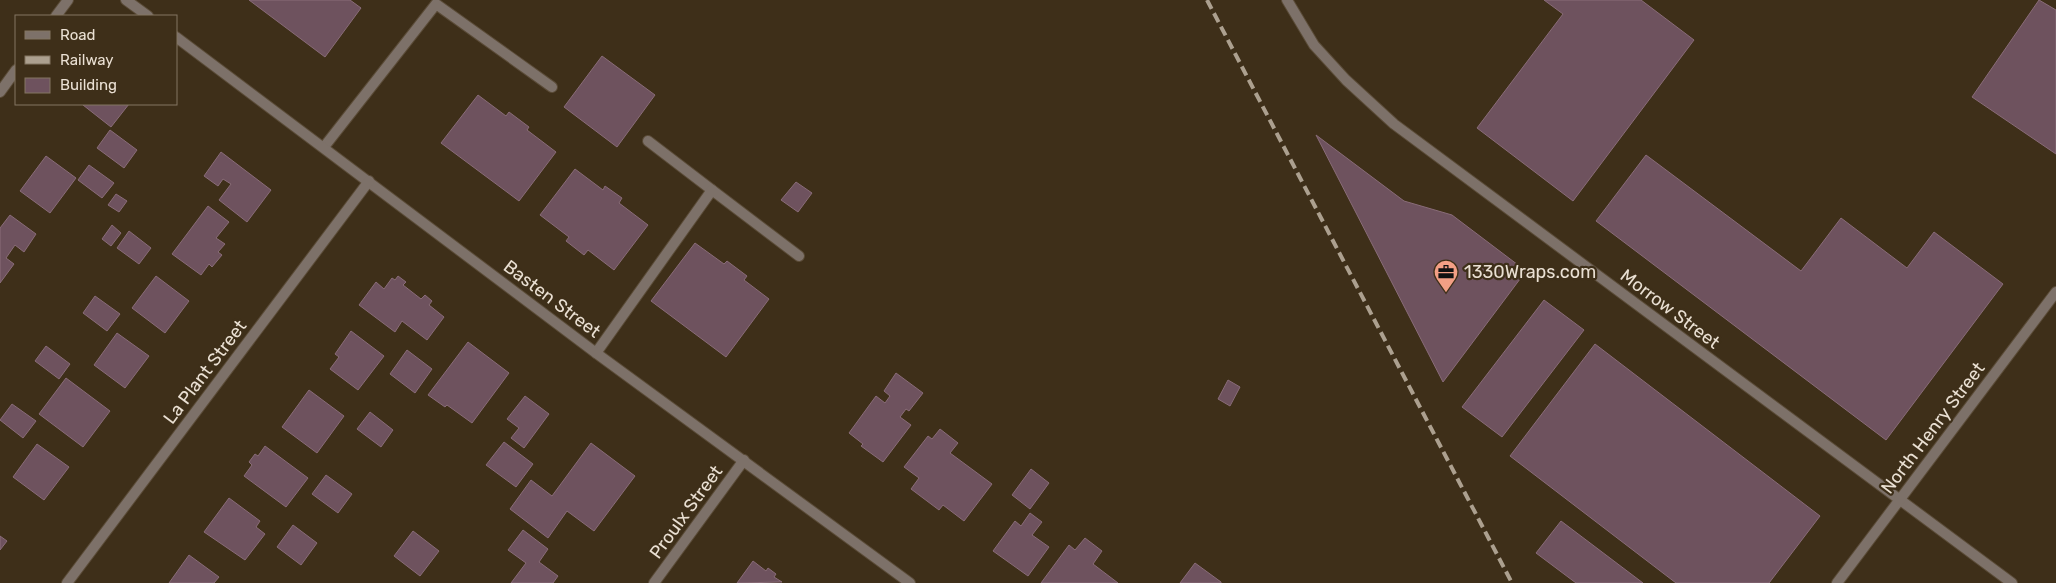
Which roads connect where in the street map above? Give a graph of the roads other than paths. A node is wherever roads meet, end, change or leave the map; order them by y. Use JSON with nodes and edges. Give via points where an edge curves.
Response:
{"nodes":[{"id":1,"x":68,"y":0,"type":"edge"},
{"id":2,"x":126,"y":0,"type":"edge"},
{"id":3,"x":1287,"y":0,"type":"edge"},
{"id":4,"x":434,"y":2,"type":"edge"},
{"id":5,"x":57,"y":15,"type":"edge"},
{"id":6,"x":147,"y":15,"type":"edge"},
{"id":7,"x":178,"y":38,"type":"edge"},
{"id":8,"x":15,"y":71,"type":"edge"},
{"id":9,"x":552,"y":87,"type":"dead end"},
{"id":10,"x":0,"y":92,"type":"edge"},
{"id":11,"x":648,"y":141,"type":"dead end"},
{"id":12,"x":324,"y":147,"type":"junction"},
{"id":13,"x":369,"y":180,"type":"junction"},
{"id":14,"x":712,"y":190,"type":"junction"},
{"id":15,"x":799,"y":256,"type":"dead end"},
{"id":16,"x":2056,"y":292,"type":"edge"},
{"id":17,"x":596,"y":353,"type":"junction"},
{"id":18,"x":744,"y":460,"type":"junction"},
{"id":19,"x":1899,"y":499,"type":"junction"},
{"id":20,"x":67,"y":583,"type":"edge"},
{"id":21,"x":654,"y":583,"type":"edge"},
{"id":22,"x":910,"y":583,"type":"edge"},
{"id":23,"x":1837,"y":583,"type":"edge"},
{"id":24,"x":2012,"y":583,"type":"edge"}],
"edges":[{"from":1,"to":5,"type":"street"},
{"from":2,"to":6,"type":"street"},
{"from":3,"to":19,"type":"street","name":"Morrow Street","via":[[1314,45],[1394,124]]},
{"from":4,"to":9,"type":"street"},
{"from":4,"to":12,"type":"street"},
{"from":7,"to":12,"type":"street","name":"Basten Street"},
{"from":8,"to":10,"type":"street"},
{"from":11,"to":14,"type":"street"},
{"from":12,"to":13,"type":"street","name":"Basten Street"},
{"from":13,"to":17,"type":"street","name":"Basten Street"},
{"from":13,"to":20,"type":"street","name":"La Plant Street"},
{"from":14,"to":15,"type":"street"},
{"from":14,"to":17,"type":"street"},
{"from":16,"to":19,"type":"street","name":"North Henry Street"},
{"from":17,"to":18,"type":"street","name":"Basten Street"},
{"from":18,"to":21,"type":"street","name":"Proulx Street"},
{"from":18,"to":22,"type":"street","name":"Basten Street"},
{"from":19,"to":23,"type":"street","name":"North Henry Street"},
{"from":19,"to":24,"type":"street","name":"Morrow Street"}]}
